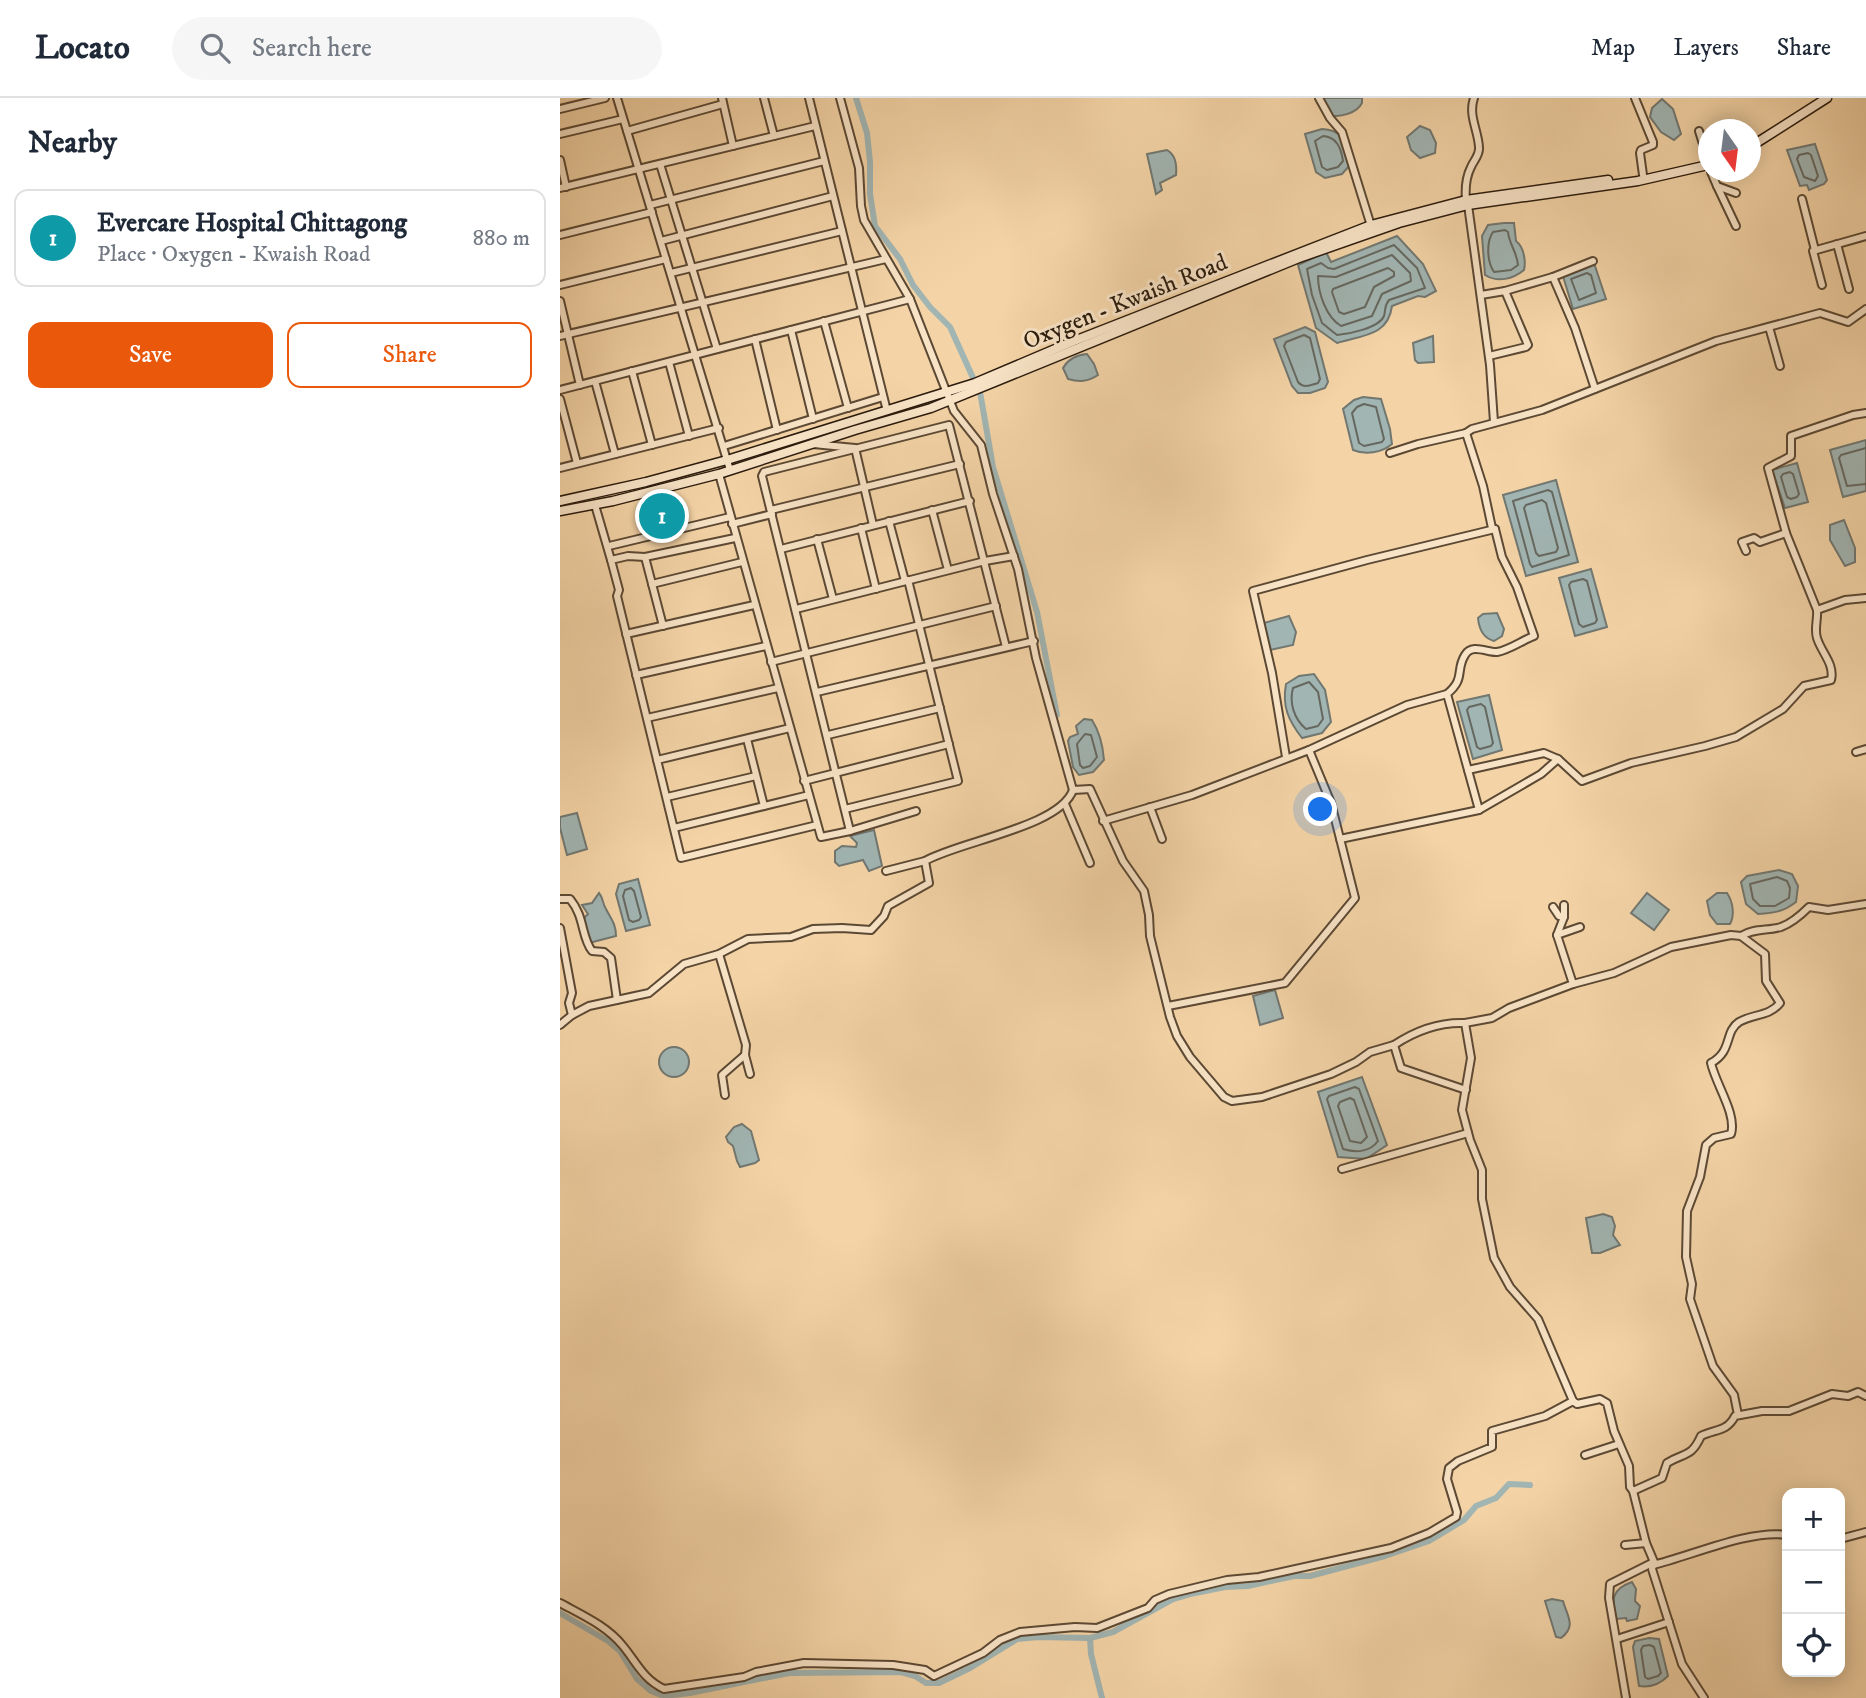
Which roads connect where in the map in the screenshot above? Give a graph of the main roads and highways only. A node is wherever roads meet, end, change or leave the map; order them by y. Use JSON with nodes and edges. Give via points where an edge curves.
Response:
{"nodes":[{"id":1,"x":1817,"y":98,"type":"edge"},
{"id":2,"x":1827,"y":98,"type":"edge"},
{"id":3,"x":1761,"y":137,"type":"edge"},
{"id":4,"x":1761,"y":138,"type":"edge"},
{"id":5,"x":1698,"y":165,"type":"edge"},
{"id":6,"x":1698,"y":166,"type":"edge"},
{"id":7,"x":1467,"y":202,"type":"junction"},
{"id":8,"x":1372,"y":228,"type":"junction"},
{"id":9,"x":948,"y":396,"type":"junction"},
{"id":10,"x":560,"y":501,"type":"edge"},
{"id":11,"x":560,"y":511,"type":"edge"}],
"edges":[{"from":1,"to":3,"type":"main road"},
{"from":2,"to":4,"type":"main road"},
{"from":5,"to":7,"type":"main road","name":"Oxygen - Kwaish Road"},
{"from":6,"to":7,"type":"main road","name":"Oxygen - Kwaish Road","via":[[1649,179]]},
{"from":7,"to":8,"type":"main road","name":"Oxygen - Kwaish Road"},
{"from":8,"to":9,"type":"main road","name":"Oxygen - Kwaish Road"},
{"from":8,"to":9,"type":"main road","name":"Oxygen - Kwaish Road","via":[[1109,338]]},
{"from":9,"to":10,"type":"main road","name":"Oxygen - Kwaish Road","via":[[646,482]]},
{"from":9,"to":11,"type":"main road","name":"Oxygen - Kwaish Road","via":[[931,408],[719,474]]}]}
